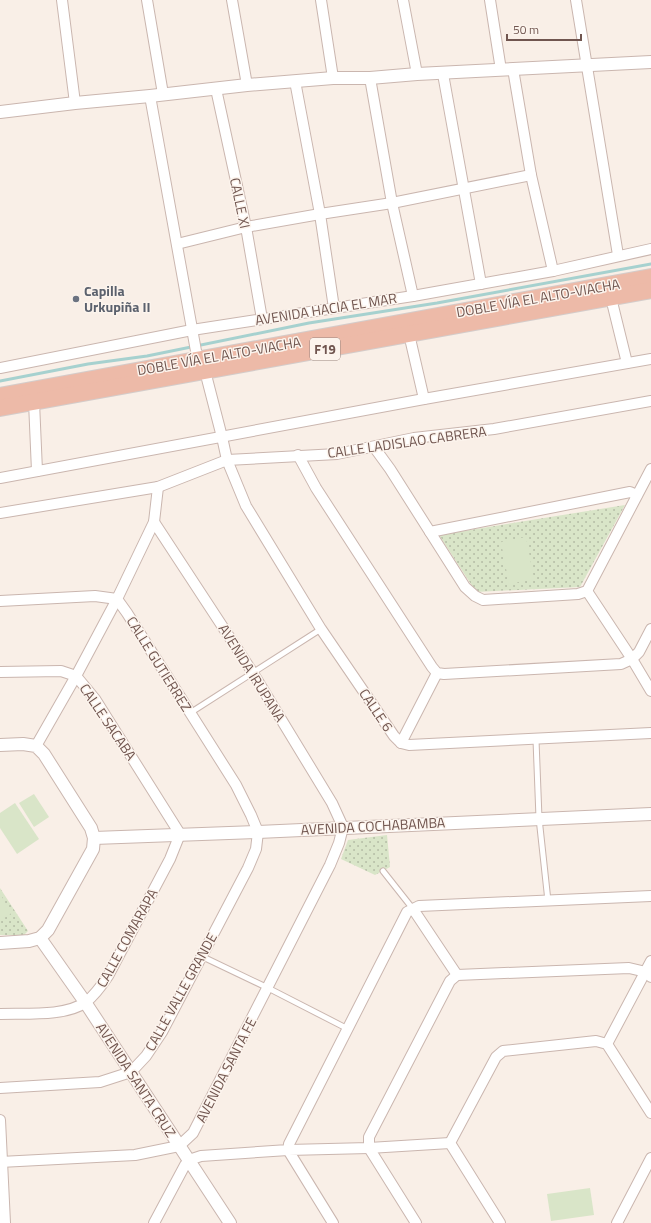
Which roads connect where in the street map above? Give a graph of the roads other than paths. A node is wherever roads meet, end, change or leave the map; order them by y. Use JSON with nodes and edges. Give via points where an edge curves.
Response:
{"nodes":[{"id":1,"x":62,"y":0,"type":"edge"},
{"id":2,"x":147,"y":0,"type":"edge"},
{"id":3,"x":232,"y":0,"type":"edge"},
{"id":4,"x":321,"y":0,"type":"edge"},
{"id":5,"x":403,"y":0,"type":"edge"},
{"id":6,"x":490,"y":0,"type":"edge"},
{"id":7,"x":576,"y":0,"type":"edge"},
{"id":8,"x":651,"y":62,"type":"edge"},
{"id":9,"x":586,"y":65,"type":"junction"},
{"id":10,"x":507,"y":70,"type":"junction"},
{"id":11,"x":417,"y":74,"type":"junction"},
{"id":12,"x":443,"y":74,"type":"junction"},
{"id":13,"x":332,"y":78,"type":"junction"},
{"id":14,"x":370,"y":78,"type":"junction"},
{"id":15,"x":295,"y":81,"type":"junction"},
{"id":16,"x":248,"y":85,"type":"junction"},
{"id":17,"x":216,"y":89,"type":"junction"},
{"id":18,"x":163,"y":94,"type":"junction"},
{"id":19,"x":150,"y":96,"type":"junction"},
{"id":20,"x":75,"y":102,"type":"junction"},
{"id":21,"x":0,"y":112,"type":"edge"},
{"id":22,"x":531,"y":175,"type":"junction"},
{"id":23,"x":463,"y":188,"type":"junction"},
{"id":24,"x":392,"y":203,"type":"junction"},
{"id":25,"x":320,"y":214,"type":"junction"},
{"id":26,"x":246,"y":227,"type":"junction"},
{"id":27,"x":177,"y":244,"type":"junction"},
{"id":28,"x":651,"y":249,"type":"edge"},
{"id":29,"x":618,"y":255,"type":"junction"},
{"id":30,"x":553,"y":271,"type":"junction"},
{"id":31,"x":651,"y":277,"type":"edge"},
{"id":32,"x":481,"y":284,"type":"junction"},
{"id":33,"x":651,"y":290,"type":"edge"},
{"id":34,"x":413,"y":296,"type":"junction"},
{"id":35,"x":611,"y":298,"type":"junction"},
{"id":36,"x":334,"y":308,"type":"junction"},
{"id":37,"x":262,"y":318,"type":"junction"},
{"id":38,"x":192,"y":330,"type":"junction"},
{"id":39,"x":409,"y":334,"type":"junction"},
{"id":40,"x":651,"y":359,"type":"edge"},
{"id":41,"x":200,"y":361,"type":"junction"},
{"id":42,"x":627,"y":363,"type":"junction"},
{"id":43,"x":0,"y":368,"type":"edge"},
{"id":44,"x":0,"y":396,"type":"edge"},
{"id":45,"x":424,"y":399,"type":"junction"},
{"id":46,"x":651,"y":401,"type":"edge"},
{"id":47,"x":34,"y":402,"type":"junction"},
{"id":48,"x":0,"y":408,"type":"edge"},
{"id":49,"x":222,"y":437,"type":"junction"},
{"id":50,"x":374,"y":447,"type":"junction"},
{"id":51,"x":298,"y":456,"type":"junction"},
{"id":52,"x":227,"y":460,"type":"junction"},
{"id":53,"x":651,"y":469,"type":"edge"},
{"id":54,"x":37,"y":471,"type":"junction"},
{"id":55,"x":0,"y":478,"type":"edge"},
{"id":56,"x":158,"y":487,"type":"junction"},
{"id":57,"x":637,"y":495,"type":"junction"},
{"id":58,"x":0,"y":513,"type":"edge"},
{"id":59,"x":154,"y":522,"type":"junction"},
{"id":60,"x":430,"y":532,"type":"junction"},
{"id":61,"x":587,"y":591,"type":"junction"},
{"id":62,"x":117,"y":599,"type":"junction"},
{"id":63,"x":0,"y":601,"type":"edge"},
{"id":64,"x":322,"y":629,"type":"junction"},
{"id":65,"x":651,"y":629,"type":"edge"},
{"id":66,"x":632,"y":659,"type":"junction"},
{"id":67,"x":0,"y":672,"type":"edge"},
{"id":68,"x":253,"y":673,"type":"junction"},
{"id":69,"x":437,"y":673,"type":"junction"},
{"id":70,"x":76,"y":676,"type":"junction"},
{"id":71,"x":651,"y":692,"type":"edge"},
{"id":72,"x":190,"y":713,"type":"junction"},
{"id":73,"x":651,"y":733,"type":"edge"},
{"id":74,"x":536,"y":740,"type":"junction"},
{"id":75,"x":401,"y":743,"type":"junction"},
{"id":76,"x":0,"y":745,"type":"edge"},
{"id":77,"x":36,"y":746,"type":"junction"},
{"id":78,"x":651,"y":814,"type":"edge"},
{"id":79,"x":539,"y":818,"type":"junction"},
{"id":80,"x":343,"y":827,"type":"junction"},
{"id":81,"x":258,"y":832,"type":"junction"},
{"id":82,"x":180,"y":834,"type":"junction"},
{"id":83,"x":94,"y":838,"type":"junction"},
{"id":84,"x":383,"y":871,"type":"dead end"},
{"id":85,"x":651,"y":896,"type":"edge"},
{"id":86,"x":548,"y":901,"type":"junction"},
{"id":87,"x":413,"y":908,"type":"junction"},
{"id":88,"x":40,"y":938,"type":"junction"},
{"id":89,"x":0,"y":943,"type":"edge"},
{"id":90,"x":201,"y":956,"type":"junction"},
{"id":91,"x":651,"y":962,"type":"edge"},
{"id":92,"x":649,"y":974,"type":"edge"},
{"id":93,"x":457,"y":976,"type":"junction"},
{"id":94,"x":268,"y":988,"type":"junction"},
{"id":95,"x":85,"y":1002,"type":"junction"},
{"id":96,"x":0,"y":1014,"type":"edge"},
{"id":97,"x":348,"y":1029,"type":"junction"},
{"id":98,"x":607,"y":1044,"type":"junction"},
{"id":99,"x":131,"y":1072,"type":"junction"},
{"id":100,"x":0,"y":1088,"type":"edge"},
{"id":101,"x":651,"y":1113,"type":"edge"},
{"id":102,"x":0,"y":1120,"type":"edge"},
{"id":103,"x":450,"y":1143,"type":"junction"},
{"id":104,"x":179,"y":1146,"type":"junction"},
{"id":105,"x":369,"y":1148,"type":"junction"},
{"id":106,"x":288,"y":1150,"type":"junction"},
{"id":107,"x":651,"y":1158,"type":"edge"},
{"id":108,"x":189,"y":1160,"type":"junction"},
{"id":109,"x":1,"y":1162,"type":"edge"},
{"id":110,"x":5,"y":1223,"type":"edge"},
{"id":111,"x":154,"y":1223,"type":"edge"},
{"id":112,"x":230,"y":1223,"type":"edge"},
{"id":113,"x":333,"y":1223,"type":"edge"},
{"id":114,"x":416,"y":1223,"type":"edge"},
{"id":115,"x":500,"y":1223,"type":"edge"},
{"id":116,"x":617,"y":1223,"type":"edge"}],
"edges":[{"from":1,"to":20,"type":"street"},
{"from":2,"to":18,"type":"street"},
{"from":3,"to":16,"type":"street"},
{"from":4,"to":13,"type":"street"},
{"from":5,"to":11,"type":"street"},
{"from":6,"to":10,"type":"street"},
{"from":7,"to":9,"type":"street"},
{"from":8,"to":9,"type":"street"},
{"from":9,"to":10,"type":"street"},
{"from":9,"to":29,"type":"street"},
{"from":10,"to":12,"type":"street"},
{"from":10,"to":22,"type":"street"},
{"from":11,"to":12,"type":"street"},
{"from":11,"to":14,"type":"street"},
{"from":12,"to":23,"type":"street"},
{"from":13,"to":14,"type":"street"},
{"from":13,"to":15,"type":"street"},
{"from":14,"to":24,"type":"street"},
{"from":15,"to":16,"type":"street"},
{"from":15,"to":25,"type":"street"},
{"from":16,"to":17,"type":"street"},
{"from":17,"to":18,"type":"street"},
{"from":17,"to":26,"type":"street","name":"CALLE XI"},
{"from":18,"to":19,"type":"street"},
{"from":19,"to":20,"type":"street"},
{"from":19,"to":27,"type":"street","name":"CALLE 6"},
{"from":20,"to":21,"type":"street"},
{"from":22,"to":23,"type":"street"},
{"from":22,"to":30,"type":"street"},
{"from":23,"to":24,"type":"street"},
{"from":23,"to":32,"type":"street"},
{"from":24,"to":25,"type":"street"},
{"from":24,"to":34,"type":"street"},
{"from":25,"to":26,"type":"street"},
{"from":25,"to":36,"type":"street"},
{"from":26,"to":27,"type":"street"},
{"from":26,"to":37,"type":"street","name":"CALLE XI"},
{"from":27,"to":38,"type":"street","name":"CALLE 6"},
{"from":28,"to":29,"type":"street","name":"AVENIDA HACIA EL MAR"},
{"from":29,"to":30,"type":"street","name":"AVENIDA HACIA EL MAR"},
{"from":30,"to":32,"type":"street","name":"AVENIDA HACIA EL MAR"},
{"from":31,"to":41,"type":"highway","name":"DOBLE VÍA EL ALTO-VIACHA","number":"F19"},
{"from":32,"to":34,"type":"street","name":"AVENIDA HACIA EL MAR"},
{"from":33,"to":35,"type":"highway","name":"DOBLE VÍA EL ALTO-VIACHA","number":"F19"},
{"from":34,"to":36,"type":"street","name":"AVENIDA HACIA EL MAR"},
{"from":35,"to":39,"type":"highway","name":"DOBLE VÍA EL ALTO-VIACHA","number":"F19"},
{"from":35,"to":42,"type":"street"},
{"from":36,"to":37,"type":"street","name":"AVENIDA HACIA EL MAR"},
{"from":37,"to":38,"type":"street","name":"AVENIDA HACIA EL MAR"},
{"from":38,"to":41,"type":"street","name":"CALLE 6"},
{"from":38,"to":43,"type":"street","name":"AVENIDA HACIA EL MAR"},
{"from":39,"to":41,"type":"highway","name":"DOBLE VÍA EL ALTO-VIACHA","number":"F19"},
{"from":39,"to":45,"type":"street"},
{"from":40,"to":42,"type":"street"},
{"from":41,"to":44,"type":"highway","name":"DOBLE VÍA EL ALTO-VIACHA","number":"F19"},
{"from":41,"to":47,"type":"highway","name":"DOBLE VÍA EL ALTO-VIACHA","number":"F19"},
{"from":41,"to":49,"type":"street","name":"CALLE 6"},
{"from":42,"to":45,"type":"street"},
{"from":45,"to":49,"type":"street"},
{"from":46,"to":50,"type":"street","name":"CALLE LADISLAO CABRERA","via":[[494,429],[414,438]]},
{"from":47,"to":48,"type":"highway","name":"DOBLE VÍA EL ALTO-VIACHA","number":"F19"},
{"from":47,"to":54,"type":"street"},
{"from":49,"to":52,"type":"street","name":"CALLE 6"},
{"from":49,"to":54,"type":"street"},
{"from":50,"to":51,"type":"street","name":"CALLE LADISLAO CABRERA","via":[[338,454]]},
{"from":50,"to":60,"type":"street"},
{"from":51,"to":52,"type":"street","name":"CALLE LADISLAO CABRERA"},
{"from":51,"to":69,"type":"street","via":[[325,502]]},
{"from":52,"to":56,"type":"street","name":"CALLE LADISLAO CABRERA"},
{"from":52,"to":64,"type":"street","name":"CALLE 6","via":[[246,506]]},
{"from":53,"to":57,"type":"street"},
{"from":54,"to":55,"type":"street"},
{"from":56,"to":58,"type":"street","name":"CALLE LADISLAO CABRERA"},
{"from":56,"to":59,"type":"street"},
{"from":57,"to":60,"type":"street","via":[[630,492]]},
{"from":57,"to":61,"type":"street"},
{"from":59,"to":62,"type":"street"},
{"from":59,"to":68,"type":"street","name":"AVENIDA IRUPANA"},
{"from":60,"to":61,"type":"street","via":[[466,587],[483,600],[578,594]]},
{"from":61,"to":66,"type":"street"},
{"from":62,"to":63,"type":"street","via":[[95,596]]},
{"from":62,"to":70,"type":"street"},
{"from":62,"to":72,"type":"street","name":"CALLE GUTIERREZ"},
{"from":64,"to":68,"type":"lane"},
{"from":64,"to":75,"type":"street","name":"CALLE 6"},
{"from":65,"to":66,"type":"street","via":[[639,652]]},
{"from":66,"to":69,"type":"street","via":[[621,664]]},
{"from":66,"to":71,"type":"street"},
{"from":67,"to":70,"type":"street","name":"CALLE SACABA","via":[[61,671]]},
{"from":68,"to":72,"type":"lane"},
{"from":68,"to":80,"type":"street","name":"AVENIDA IRUPANA","via":[[318,778]]},
{"from":69,"to":75,"type":"street"},
{"from":70,"to":77,"type":"street"},
{"from":70,"to":82,"type":"street","name":"CALLE SACABA","via":[[96,698]]},
{"from":72,"to":81,"type":"street","name":"CALLE GUTIERREZ","via":[[236,785]]},
{"from":73,"to":74,"type":"street","name":"CALLE 6"},
{"from":74,"to":75,"type":"street","name":"CALLE 6","via":[[409,745]]},
{"from":74,"to":79,"type":"lane"},
{"from":76,"to":77,"type":"street"},
{"from":77,"to":83,"type":"street","via":[[48,760],[91,828]]},
{"from":78,"to":79,"type":"street","name":"AVENIDA COCHABAMBA"},
{"from":79,"to":80,"type":"street","name":"AVENIDA COCHABAMBA"},
{"from":79,"to":86,"type":"lane"},
{"from":80,"to":81,"type":"street","name":"AVENIDA COCHABAMBA"},
{"from":80,"to":94,"type":"street","name":"AVENIDA SANTA FE","via":[[330,865]]},
{"from":81,"to":82,"type":"street","name":"AVENIDA COCHABAMBA"},
{"from":81,"to":90,"type":"street","name":"CALLE VALLE GRANDE","via":[[256,849]]},
{"from":82,"to":83,"type":"street","name":"AVENIDA COCHABAMBA"},
{"from":82,"to":95,"type":"street","name":"CALLE COMARAPA","via":[[170,859],[108,976]]},
{"from":83,"to":88,"type":"street","via":[[93,849],[48,930]]},
{"from":84,"to":87,"type":"lane"},
{"from":85,"to":86,"type":"street"},
{"from":86,"to":87,"type":"street"},
{"from":87,"to":93,"type":"street"},
{"from":87,"to":97,"type":"street","via":[[407,912]]},
{"from":88,"to":89,"type":"street"},
{"from":88,"to":95,"type":"street","name":"AVENIDA SANTA CRUZ"},
{"from":90,"to":94,"type":"lane"},
{"from":90,"to":99,"type":"street","name":"CALLE VALLE GRANDE","via":[[162,1032],[146,1056]]},
{"from":91,"to":92,"type":"street"},
{"from":92,"to":93,"type":"street","via":[[629,968]]},
{"from":92,"to":98,"type":"street"},
{"from":93,"to":105,"type":"street","via":[[450,982],[369,1138]]},
{"from":94,"to":97,"type":"lane"},
{"from":94,"to":104,"type":"street","name":"AVENIDA SANTA FE","via":[[193,1133]]},
{"from":95,"to":96,"type":"street","name":"CALLE COMARAPA","via":[[71,1009],[51,1012]]},
{"from":95,"to":99,"type":"street","name":"AVENIDA SANTA CRUZ"},
{"from":97,"to":106,"type":"street"},
{"from":98,"to":101,"type":"street"},
{"from":98,"to":103,"type":"street","via":[[596,1041],[503,1051],[496,1058]]},
{"from":99,"to":100,"type":"street","name":"CALLE VALLE GRANDE","via":[[100,1082]]},
{"from":99,"to":104,"type":"street","name":"AVENIDA SANTA CRUZ"},
{"from":102,"to":109,"type":"street"},
{"from":103,"to":105,"type":"street"},
{"from":103,"to":115,"type":"street"},
{"from":104,"to":108,"type":"street","name":"AVENIDA SANTA CRUZ"},
{"from":104,"to":109,"type":"street","via":[[135,1155]]},
{"from":105,"to":106,"type":"street"},
{"from":105,"to":114,"type":"street"},
{"from":106,"to":108,"type":"street","via":[[201,1156]]},
{"from":106,"to":113,"type":"street"},
{"from":107,"to":116,"type":"street"},
{"from":108,"to":111,"type":"street"},
{"from":108,"to":112,"type":"street","name":"AVENIDA SANTA CRUZ"},
{"from":109,"to":110,"type":"street"}]}
